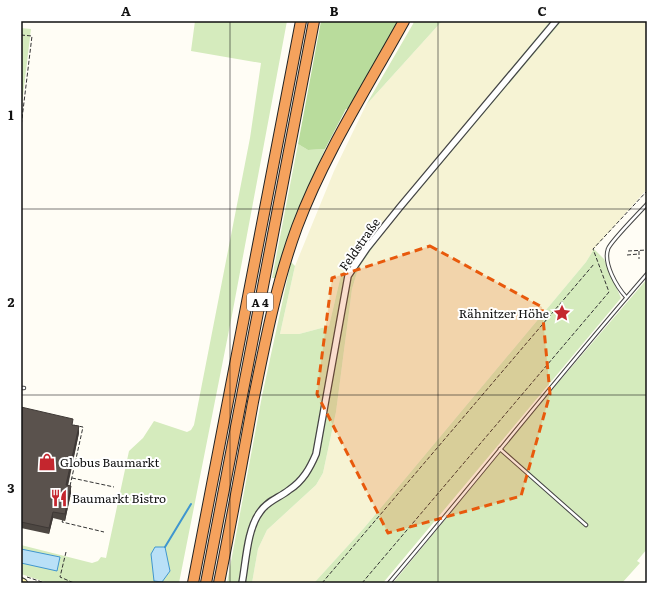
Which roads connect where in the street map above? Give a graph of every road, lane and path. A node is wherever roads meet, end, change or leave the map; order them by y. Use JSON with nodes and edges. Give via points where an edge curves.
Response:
{"nodes":[{"id":1,"x":301,"y":21,"type":"edge"},
{"id":2,"x":314,"y":21,"type":"edge"},
{"id":3,"x":404,"y":21,"type":"edge"},
{"id":4,"x":556,"y":21,"type":"edge"},
{"id":5,"x":21,"y":35,"type":"edge"},
{"id":6,"x":21,"y":128,"type":"edge"},
{"id":7,"x":647,"y":191,"type":"edge"},
{"id":8,"x":647,"y":204,"type":"edge"},
{"id":9,"x":639,"y":250,"type":"junction"},
{"id":10,"x":647,"y":250,"type":"edge"},
{"id":11,"x":628,"y":251,"type":"dead end"},
{"id":12,"x":639,"y":254,"type":"junction"},
{"id":13,"x":627,"y":255,"type":"dead end"},
{"id":14,"x":639,"y":259,"type":"dead end"},
{"id":15,"x":594,"y":264,"type":"dead end"},
{"id":16,"x":647,"y":274,"type":"edge"},
{"id":17,"x":626,"y":297,"type":"junction"},
{"id":18,"x":68,"y":423,"type":"edge"},
{"id":19,"x":500,"y":449,"type":"junction"},
{"id":20,"x":71,"y":478,"type":"junction"},
{"id":21,"x":114,"y":487,"type":"dead end"},
{"id":22,"x":68,"y":492,"type":"edge"},
{"id":23,"x":62,"y":520,"type":"dead end"},
{"id":24,"x":586,"y":525,"type":"dead end"},
{"id":25,"x":104,"y":532,"type":"dead end"},
{"id":26,"x":66,"y":552,"type":"dead end"},
{"id":27,"x":24,"y":581,"type":"edge"},
{"id":28,"x":45,"y":583,"type":"edge"},
{"id":29,"x":74,"y":583,"type":"edge"},
{"id":30,"x":193,"y":583,"type":"edge"},
{"id":31,"x":206,"y":583,"type":"edge"},
{"id":32,"x":219,"y":583,"type":"edge"},
{"id":33,"x":242,"y":583,"type":"edge"},
{"id":34,"x":322,"y":583,"type":"edge"},
{"id":35,"x":362,"y":583,"type":"edge"},
{"id":36,"x":389,"y":583,"type":"edge"}],
"edges":[{"from":1,"to":30,"type":"highway","number":"A 4"},
{"from":2,"to":31,"type":"highway","number":"A 4"},
{"from":3,"to":32,"type":"highway","via":[[326,162],[289,249],[274,300]]},
{"from":4,"to":33,"type":"street","name":"Feldstraße","via":[[367,248],[348,276],[316,454],[299,482],[268,503],[255,520]]},
{"from":5,"to":6,"type":"path","via":[[32,36]]},
{"from":7,"to":35,"type":"path","via":[[593,249],[609,292]]},
{"from":8,"to":17,"type":"lane","via":[[608,248],[606,261],[619,289]]},
{"from":9,"to":10,"type":"path"},
{"from":9,"to":11,"type":"path"},
{"from":9,"to":12,"type":"path"},
{"from":12,"to":13,"type":"path"},
{"from":12,"to":14,"type":"path"},
{"from":15,"to":34,"type":"path"},
{"from":16,"to":17,"type":"lane"},
{"from":17,"to":19,"type":"lane"},
{"from":18,"to":20,"type":"path","via":[[83,427]]},
{"from":19,"to":24,"type":"lane"},
{"from":19,"to":36,"type":"lane"},
{"from":20,"to":21,"type":"path"},
{"from":20,"to":22,"type":"path"},
{"from":23,"to":25,"type":"path"},
{"from":26,"to":29,"type":"path","via":[[60,577]]},
{"from":27,"to":28,"type":"path"}]}
